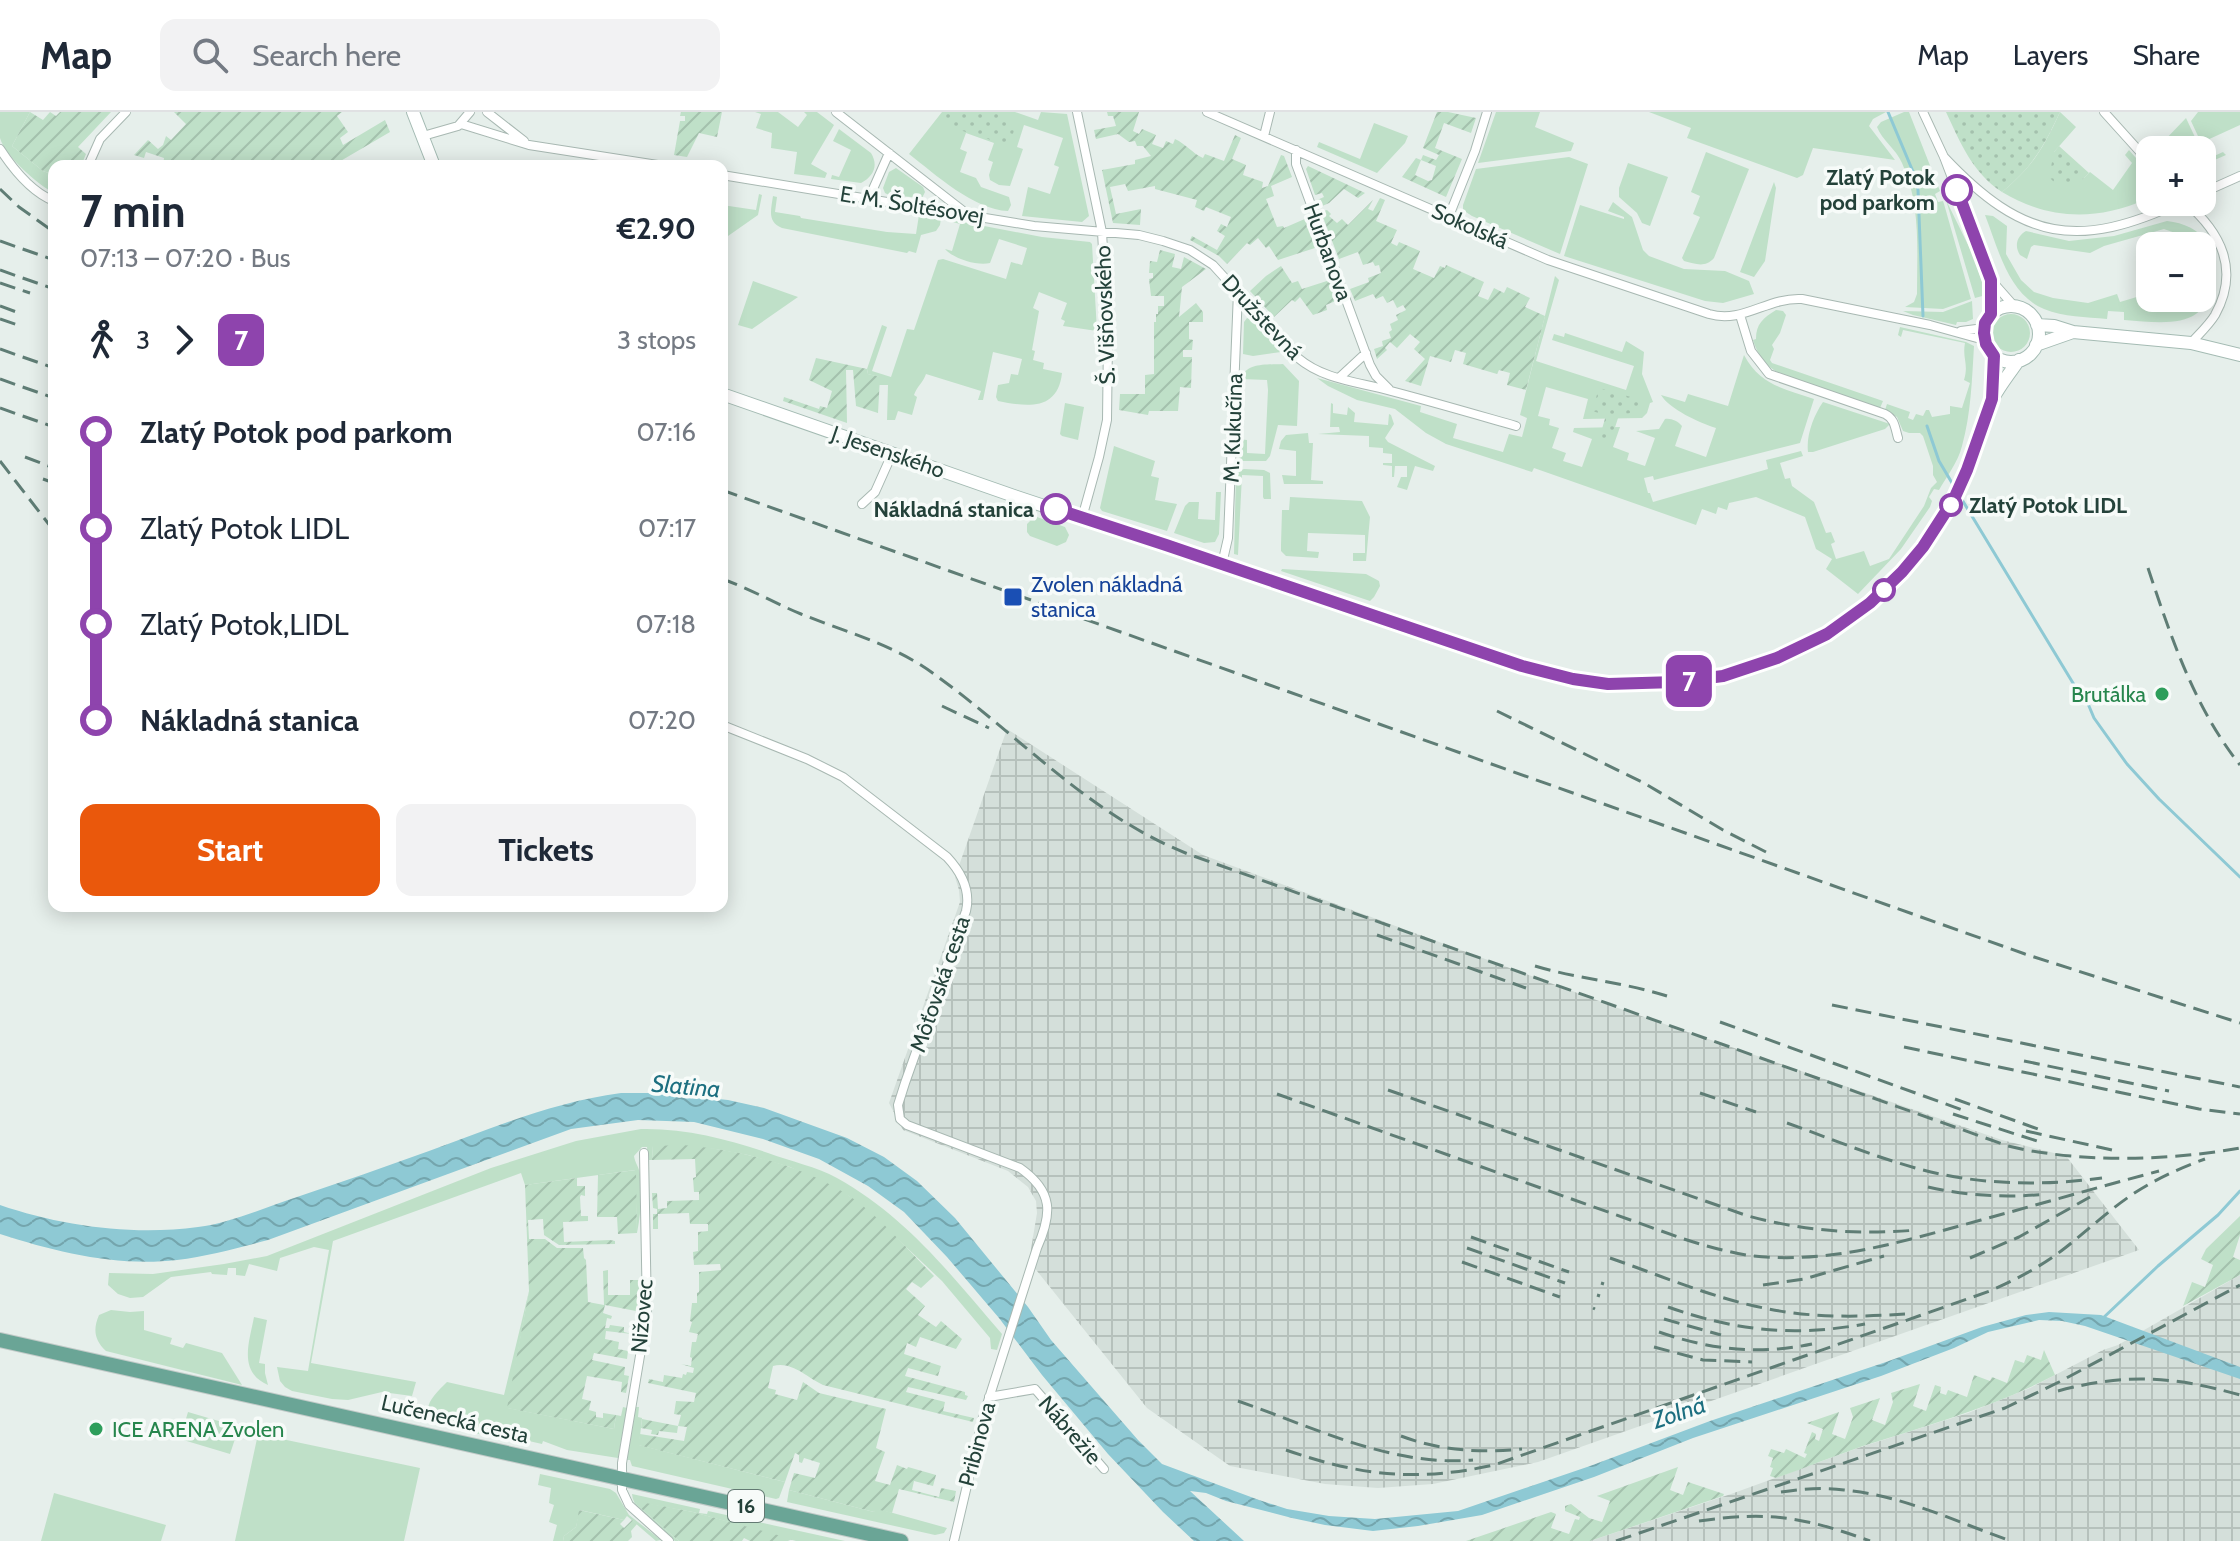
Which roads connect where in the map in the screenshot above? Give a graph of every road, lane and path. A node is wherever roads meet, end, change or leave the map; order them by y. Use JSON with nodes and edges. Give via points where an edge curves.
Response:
{"nodes":[{"id":1,"x":126,"y":112,"type":"edge"},
{"id":2,"x":413,"y":112,"type":"edge"},
{"id":3,"x":470,"y":112,"type":"edge"},
{"id":4,"x":487,"y":112,"type":"edge"},
{"id":5,"x":836,"y":112,"type":"edge"},
{"id":6,"x":1077,"y":112,"type":"edge"},
{"id":7,"x":1207,"y":112,"type":"edge"},
{"id":8,"x":1270,"y":112,"type":"edge"},
{"id":9,"x":1487,"y":112,"type":"edge"},
{"id":10,"x":1923,"y":112,"type":"edge"},
{"id":11,"x":2104,"y":112,"type":"edge"},
{"id":12,"x":461,"y":124,"type":"junction"},
{"id":13,"x":423,"y":136,"type":"junction"},
{"id":14,"x":1264,"y":136,"type":"junction"},
{"id":15,"x":529,"y":145,"type":"junction"},
{"id":16,"x":2136,"y":147,"type":"edge"},
{"id":17,"x":0,"y":149,"type":"edge"},
{"id":18,"x":1296,"y":150,"type":"junction"},
{"id":19,"x":889,"y":153,"type":"junction"},
{"id":20,"x":1944,"y":157,"type":"junction"},
{"id":21,"x":91,"y":160,"type":"edge"},
{"id":22,"x":432,"y":160,"type":"edge"},
{"id":23,"x":621,"y":160,"type":"edge"},
{"id":24,"x":728,"y":176,"type":"edge"},
{"id":25,"x":2240,"y":176,"type":"edge"},
{"id":26,"x":2216,"y":187,"type":"edge"},
{"id":27,"x":48,"y":198,"type":"edge"},
{"id":28,"x":869,"y":198,"type":"junction"},
{"id":29,"x":967,"y":214,"type":"junction"},
{"id":30,"x":1449,"y":216,"type":"junction"},
{"id":31,"x":2148,"y":216,"type":"edge"},
{"id":32,"x":2202,"y":216,"type":"edge"},
{"id":33,"x":1102,"y":232,"type":"junction"},
{"id":34,"x":1991,"y":280,"type":"junction"},
{"id":35,"x":1238,"y":292,"type":"junction"},
{"id":36,"x":2014,"y":306,"type":"junction"},
{"id":37,"x":1991,"y":314,"type":"junction"},
{"id":38,"x":1740,"y":315,"type":"junction"},
{"id":39,"x":2037,"y":325,"type":"junction"},
{"id":40,"x":2073,"y":332,"type":"junction"},
{"id":41,"x":1984,"y":334,"type":"junction"},
{"id":42,"x":2191,"y":343,"type":"junction"},
{"id":43,"x":2036,"y":345,"type":"junction"},
{"id":44,"x":1366,"y":353,"type":"junction"},
{"id":45,"x":2240,"y":355,"type":"edge"},
{"id":46,"x":1994,"y":356,"type":"junction"},
{"id":47,"x":2019,"y":360,"type":"junction"},
{"id":48,"x":1339,"y":378,"type":"junction"},
{"id":49,"x":1390,"y":390,"type":"junction"},
{"id":50,"x":728,"y":396,"type":"edge"},
{"id":51,"x":1992,"y":399,"type":"junction"},
{"id":52,"x":1516,"y":426,"type":"dead end"},
{"id":53,"x":1898,"y":438,"type":"dead end"},
{"id":54,"x":892,"y":454,"type":"junction"},
{"id":55,"x":862,"y":504,"type":"dead end"},
{"id":56,"x":1082,"y":518,"type":"junction"},
{"id":57,"x":1222,"y":564,"type":"junction"},
{"id":58,"x":728,"y":727,"type":"edge"},
{"id":59,"x":644,"y":1153,"type":"dead end"},
{"id":60,"x":1027,"y":1281,"type":"joint"},
{"id":61,"x":0,"y":1340,"type":"edge"},
{"id":62,"x":989,"y":1397,"type":"junction"},
{"id":63,"x":1104,"y":1469,"type":"dead end"},
{"id":64,"x":621,"y":1478,"type":"junction"},
{"id":65,"x":669,"y":1541,"type":"edge"},
{"id":66,"x":901,"y":1541,"type":"edge"},
{"id":67,"x":954,"y":1541,"type":"edge"}],
"edges":[{"from":1,"to":21,"type":"street","via":[[100,139]]},
{"from":2,"to":13,"type":"street"},
{"from":3,"to":12,"type":"street"},
{"from":4,"to":15,"type":"street"},
{"from":5,"to":19,"type":"street"},
{"from":6,"to":33,"type":"street","name":"Š. Višňovského"},
{"from":7,"to":14,"type":"street","name":"Sokolská"},
{"from":8,"to":14,"type":"street"},
{"from":9,"to":30,"type":"street"},
{"from":10,"to":20,"type":"street"},
{"from":11,"to":16,"type":"street"},
{"from":12,"to":13,"type":"street"},
{"from":12,"to":15,"type":"street"},
{"from":13,"to":22,"type":"street"},
{"from":14,"to":18,"type":"street","name":"Sokolská"},
{"from":15,"to":23,"type":"street"},
{"from":17,"to":27,"type":"street"},
{"from":18,"to":30,"type":"street","name":"Sokolská"},
{"from":18,"to":44,"type":"street","name":"Hurbanova","via":[[1296,164]]},
{"from":19,"to":28,"type":"street"},
{"from":19,"to":29,"type":"street"},
{"from":20,"to":31,"type":"street","via":[[1991,202],[2049,229],[2116,226]]},
{"from":20,"to":34,"type":"street"},
{"from":24,"to":28,"type":"street","name":"E. M. Šoltésovej"},
{"from":25,"to":26,"type":"street"},
{"from":28,"to":29,"type":"street","name":"E. M. Šoltésovej"},
{"from":29,"to":33,"type":"street","name":"E. M. Šoltésovej"},
{"from":30,"to":38,"type":"street","name":"Sokolská","via":[[1588,275],[1719,317]]},
{"from":32,"to":42,"type":"street","via":[[2227,255],[2229,270],[2218,310]]},
{"from":33,"to":35,"type":"street","name":"Družstevná","via":[[1149,237],[1190,250]]},
{"from":33,"to":56,"type":"street","name":"Š. Višňovského","via":[[1108,411]]},
{"from":34,"to":36,"type":"street"},
{"from":34,"to":37,"type":"street"},
{"from":35,"to":48,"type":"street","name":"Družstevná","via":[[1309,367]]},
{"from":35,"to":57,"type":"street","name":"M. Kukučína","via":[[1228,538]]},
{"from":36,"to":37,"type":"street"},
{"from":36,"to":39,"type":"street","via":[[2029,313]]},
{"from":37,"to":41,"type":"street"},
{"from":38,"to":41,"type":"street","name":"Sokolská","via":[[1781,300],[1802,299]]},
{"from":38,"to":53,"type":"street","via":[[1751,351],[1769,374],[1885,414]]},
{"from":39,"to":40,"type":"street"},
{"from":39,"to":43,"type":"street"},
{"from":40,"to":42,"type":"street"},
{"from":40,"to":43,"type":"street"},
{"from":41,"to":46,"type":"street"},
{"from":42,"to":45,"type":"street"},
{"from":43,"to":47,"type":"street"},
{"from":44,"to":48,"type":"street"},
{"from":44,"to":49,"type":"street","name":"Hurbanova","via":[[1376,376]]},
{"from":46,"to":47,"type":"street"},
{"from":46,"to":51,"type":"street","name":"J. Jesenského"},
{"from":47,"to":51,"type":"street","name":"J. Jesenského"},
{"from":48,"to":49,"type":"street","name":"Družstevná"},
{"from":49,"to":52,"type":"street","name":"Družstevná"},
{"from":50,"to":54,"type":"street","name":"J. Jesenského"},
{"from":51,"to":57,"type":"street","name":"J. Jesenského","via":[[1954,499],[1902,572],[1870,603],[1806,645],[1723,676],[1599,683],[1538,671]]},
{"from":54,"to":55,"type":"street","via":[[875,492]]},
{"from":54,"to":56,"type":"street","name":"J. Jesenského"},
{"from":56,"to":57,"type":"street","name":"J. Jesenského"},
{"from":58,"to":60,"type":"street","name":"Môťovská cesta","via":[[843,777],[931,843],[960,874],[967,906],[898,1113],[907,1125],[1016,1166],[1037,1183],[1048,1219]]},
{"from":59,"to":64,"type":"street","name":"Nižovec","via":[[647,1314]]},
{"from":60,"to":62,"type":"street","name":"Pribinova"},
{"from":61,"to":64,"type":"main road","name":"Lučenecká cesta","number":"16"},
{"from":62,"to":63,"type":"street","name":"Nábrežie","via":[[1035,1389]]},
{"from":62,"to":67,"type":"street","name":"Pribinova"},
{"from":64,"to":65,"type":"street","via":[[629,1505]]},
{"from":64,"to":66,"type":"main road","name":"Lučenecká cesta","number":"16"}]}
